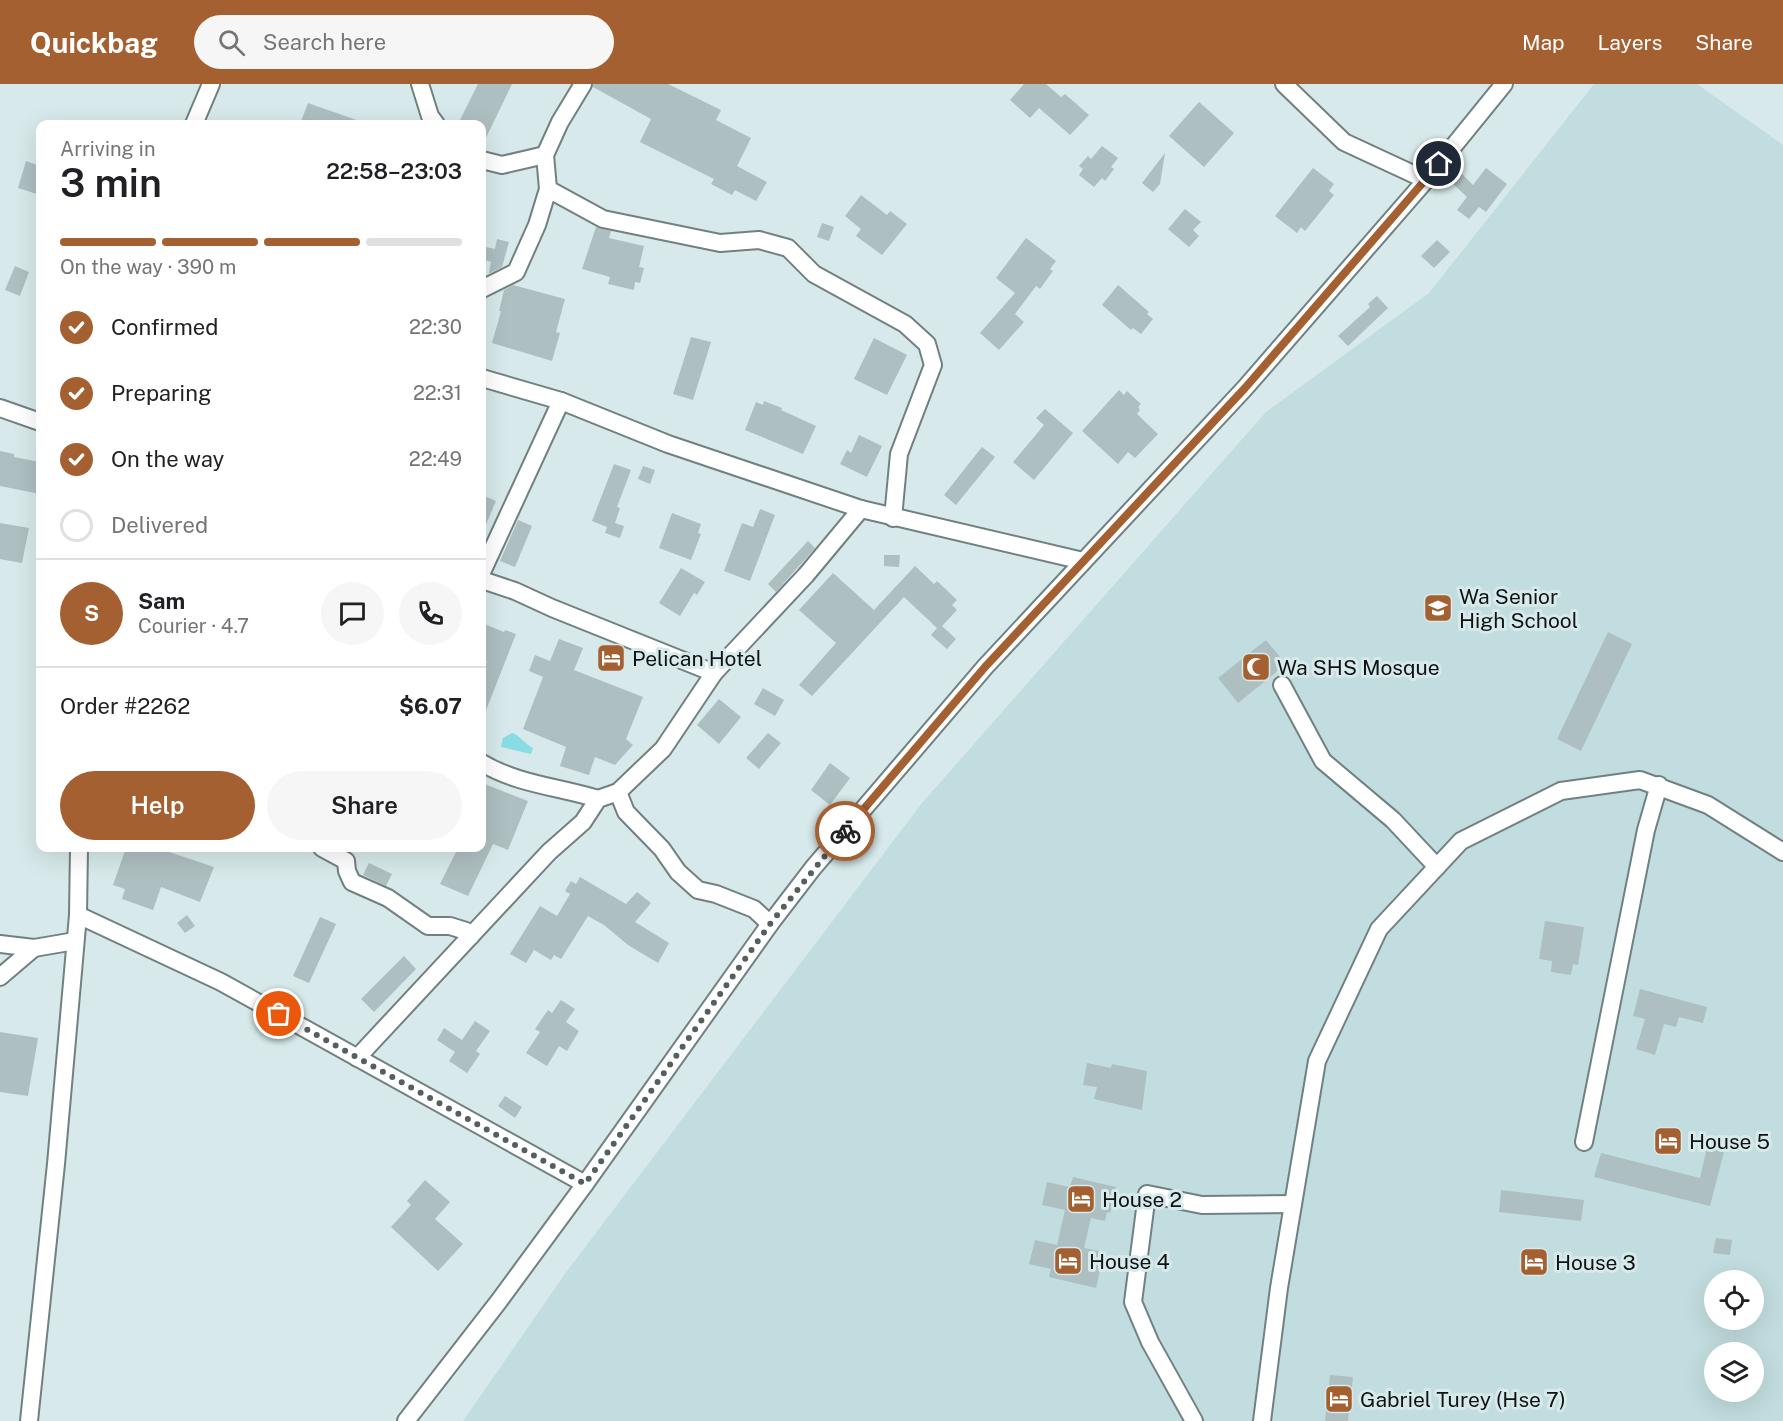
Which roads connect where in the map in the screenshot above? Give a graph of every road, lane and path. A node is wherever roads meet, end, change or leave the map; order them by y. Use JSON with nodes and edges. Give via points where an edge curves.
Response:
{"nodes":[{"id":1,"x":211,"y":84,"type":"edge"},
{"id":2,"x":420,"y":84,"type":"edge"},
{"id":3,"x":583,"y":84,"type":"edge"},
{"id":4,"x":1284,"y":84,"type":"edge"},
{"id":5,"x":1504,"y":84,"type":"edge"},
{"id":6,"x":196,"y":120,"type":"edge"},
{"id":7,"x":433,"y":120,"type":"edge"},
{"id":8,"x":545,"y":155,"type":"junction"},
{"id":9,"x":486,"y":161,"type":"edge"},
{"id":10,"x":1426,"y":180,"type":"junction"},
{"id":11,"x":548,"y":189,"type":"junction"},
{"id":12,"x":486,"y":287,"type":"edge"},
{"id":13,"x":486,"y":379,"type":"edge"},
{"id":14,"x":561,"y":401,"type":"junction"},
{"id":15,"x":0,"y":408,"type":"edge"},
{"id":16,"x":36,"y":421,"type":"edge"},
{"id":17,"x":861,"y":509,"type":"junction"},
{"id":18,"x":893,"y":518,"type":"junction"},
{"id":19,"x":1083,"y":561,"type":"junction"},
{"id":20,"x":486,"y":563,"type":"edge"},
{"id":21,"x":486,"y":581,"type":"edge"},
{"id":22,"x":714,"y":673,"type":"junction"},
{"id":23,"x":1282,"y":685,"type":"dead end"},
{"id":24,"x":486,"y":766,"type":"edge"},
{"id":25,"x":1659,"y":785,"type":"junction"},
{"id":26,"x":618,"y":792,"type":"junction"},
{"id":27,"x":598,"y":799,"type":"junction"},
{"id":28,"x":79,"y":852,"type":"edge"},
{"id":29,"x":329,"y":852,"type":"edge"},
{"id":30,"x":1783,"y":852,"type":"edge"},
{"id":31,"x":1437,"y":867,"type":"junction"},
{"id":32,"x":78,"y":915,"type":"junction"},
{"id":33,"x":770,"y":924,"type":"junction"},
{"id":34,"x":471,"y":936,"type":"junction"},
{"id":35,"x":75,"y":941,"type":"junction"},
{"id":36,"x":0,"y":944,"type":"edge"},
{"id":37,"x":34,"y":948,"type":"junction"},
{"id":38,"x":0,"y":977,"type":"edge"},
{"id":39,"x":357,"y":1058,"type":"junction"},
{"id":40,"x":1584,"y":1142,"type":"dead end"},
{"id":41,"x":585,"y":1184,"type":"junction"},
{"id":42,"x":1293,"y":1204,"type":"junction"},
{"id":43,"x":29,"y":1421,"type":"edge"},
{"id":44,"x":406,"y":1421,"type":"edge"},
{"id":45,"x":1194,"y":1421,"type":"edge"},
{"id":46,"x":1262,"y":1421,"type":"edge"}],
"edges":[{"from":1,"to":6,"type":"street"},
{"from":2,"to":7,"type":"street"},
{"from":3,"to":8,"type":"street"},
{"from":4,"to":10,"type":"street","via":[[1344,142]]},
{"from":5,"to":10,"type":"street"},
{"from":8,"to":9,"type":"street","via":[[502,165]]},
{"from":8,"to":11,"type":"street"},
{"from":10,"to":19,"type":"street","via":[[1245,388]]},
{"from":11,"to":12,"type":"street","via":[[516,272]]},
{"from":11,"to":18,"type":"street","via":[[603,219],[720,243],[759,240],[788,248],[814,274],[905,324],[927,344],[933,365],[899,454]]},
{"from":13,"to":14,"type":"street"},
{"from":14,"to":17,"type":"street","via":[[668,444]]},
{"from":14,"to":20,"type":"street"},
{"from":15,"to":16,"type":"street"},
{"from":17,"to":18,"type":"street"},
{"from":17,"to":22,"type":"street","via":[[806,575]]},
{"from":18,"to":19,"type":"street"},
{"from":19,"to":33,"type":"street","via":[[985,667]]},
{"from":21,"to":22,"type":"street"},
{"from":22,"to":26,"type":"street","via":[[663,748]]},
{"from":23,"to":31,"type":"street","via":[[1323,761],[1393,820]]},
{"from":24,"to":27,"type":"street","via":[[531,784]]},
{"from":25,"to":30,"type":"street","via":[[1708,805]]},
{"from":25,"to":31,"type":"street","via":[[1640,780],[1561,790],[1461,841]]},
{"from":25,"to":40,"type":"street","via":[[1646,830]]},
{"from":26,"to":27,"type":"street"},
{"from":26,"to":33,"type":"street","via":[[626,812],[698,890],[754,909]]},
{"from":27,"to":34,"type":"street","via":[[583,822],[549,852]]},
{"from":28,"to":32,"type":"street"},
{"from":29,"to":34,"type":"street","via":[[346,861],[352,882],[388,898],[428,926],[450,926]]},
{"from":31,"to":42,"type":"street","via":[[1379,929],[1317,1061]]},
{"from":32,"to":35,"type":"street"},
{"from":32,"to":39,"type":"street","via":[[221,981]]},
{"from":33,"to":41,"type":"street"},
{"from":34,"to":39,"type":"street"},
{"from":35,"to":37,"type":"street"},
{"from":35,"to":43,"type":"street"},
{"from":36,"to":37,"type":"street"},
{"from":37,"to":38,"type":"street"},
{"from":39,"to":41,"type":"street"},
{"from":41,"to":44,"type":"street"},
{"from":42,"to":45,"type":"street","via":[[1202,1205],[1148,1194],[1133,1302],[1150,1342]]},
{"from":42,"to":46,"type":"street"}]}
